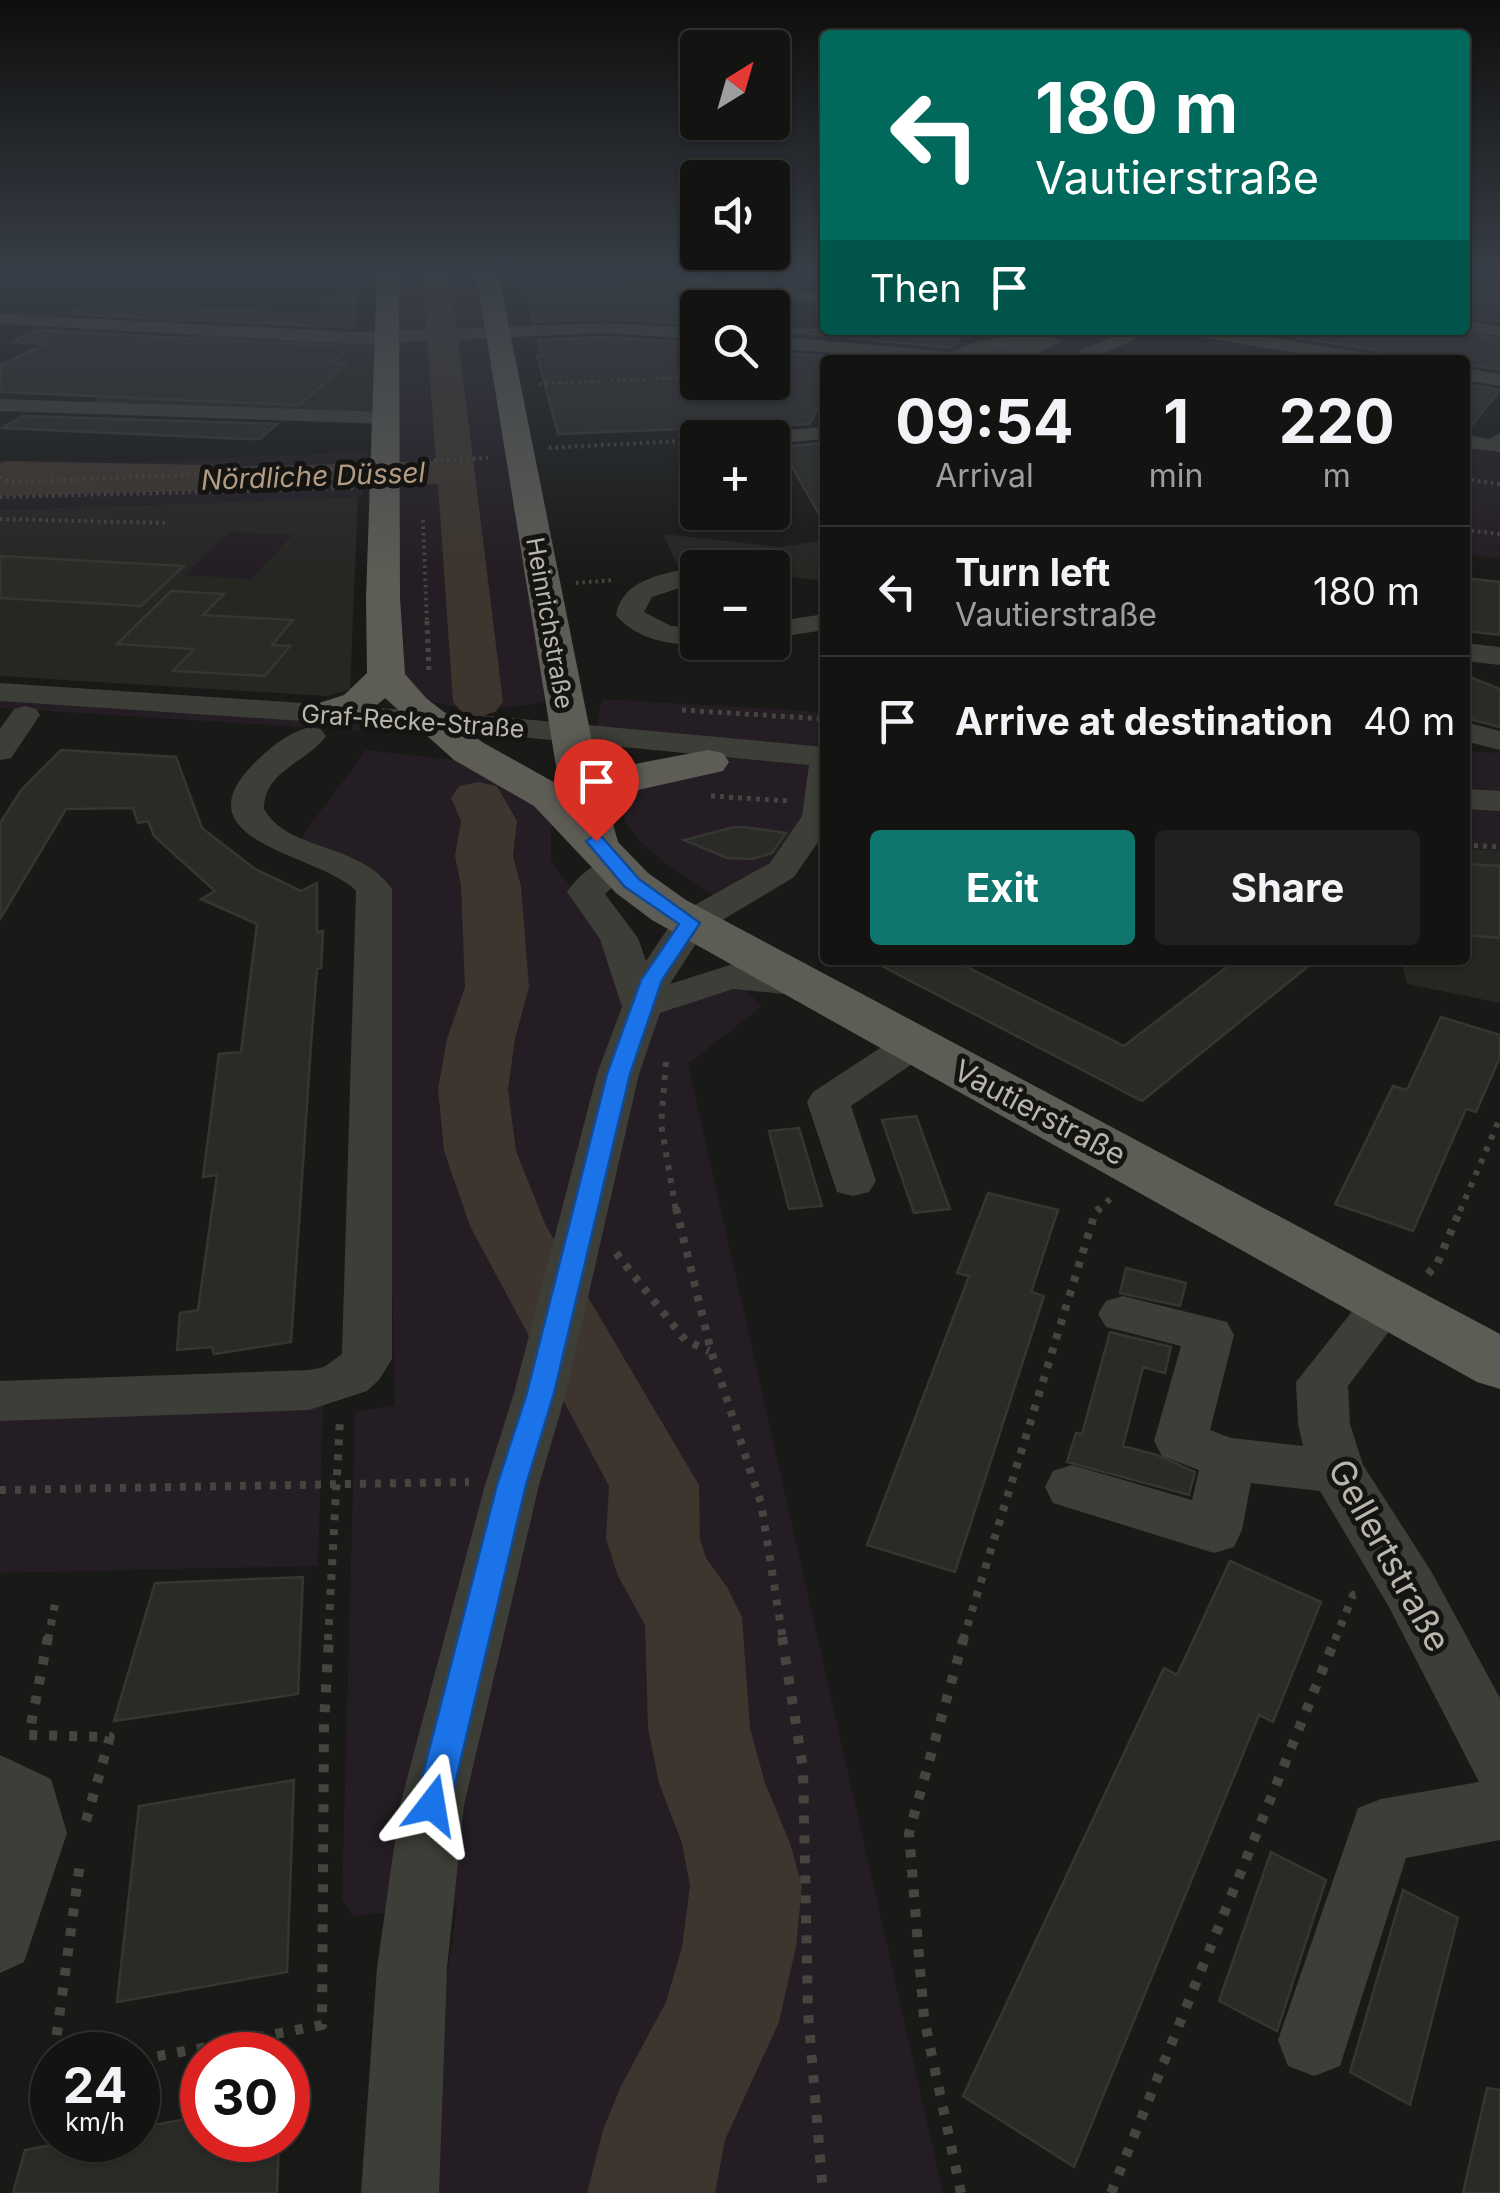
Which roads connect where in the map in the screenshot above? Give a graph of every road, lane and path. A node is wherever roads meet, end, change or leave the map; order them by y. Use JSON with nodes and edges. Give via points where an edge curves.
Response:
{"nodes":[{"id":1,"x":387,"y":374,"type":"edge"},
{"id":2,"x":502,"y":374,"type":"edge"},
{"id":3,"x":1470,"y":375,"type":"edge"},
{"id":4,"x":680,"y":378,"type":"edge"},
{"id":5,"x":1500,"y":380,"type":"edge"},
{"id":6,"x":504,"y":386,"type":"junction"},
{"id":7,"x":0,"y":405,"type":"edge"},
{"id":8,"x":388,"y":418,"type":"junction"},
{"id":9,"x":820,"y":433,"type":"edge"},
{"id":10,"x":790,"y":436,"type":"edge"},
{"id":11,"x":1500,"y":440,"type":"edge"},
{"id":12,"x":680,"y":441,"type":"edge"},
{"id":13,"x":1470,"y":443,"type":"edge"},
{"id":14,"x":518,"y":449,"type":"junction"},
{"id":15,"x":475,"y":458,"type":"dead end"},
{"id":16,"x":421,"y":461,"type":"dead end"},
{"id":17,"x":387,"y":475,"type":"junction"},
{"id":18,"x":0,"y":478,"type":"edge"},
{"id":19,"x":1470,"y":480,"type":"edge"},
{"id":20,"x":1500,"y":484,"type":"edge"},
{"id":21,"x":0,"y":498,"type":"edge"},
{"id":22,"x":423,"y":517,"type":"dead end"},
{"id":23,"x":0,"y":519,"type":"edge"},
{"id":24,"x":165,"y":523,"type":"dead end"},
{"id":25,"x":1470,"y":531,"type":"edge"},
{"id":26,"x":1500,"y":534,"type":"edge"},
{"id":27,"x":680,"y":579,"type":"edge"},
{"id":28,"x":820,"y":623,"type":"edge"},
{"id":29,"x":790,"y":627,"type":"edge"},
{"id":30,"x":680,"y":635,"type":"edge"},
{"id":31,"x":429,"y":672,"type":"dead end"},
{"id":32,"x":386,"y":676,"type":"junction"},
{"id":33,"x":0,"y":692,"type":"edge"},
{"id":34,"x":676,"y":710,"type":"dead end"},
{"id":35,"x":12,"y":714,"type":"edge"},
{"id":36,"x":820,"y":719,"type":"edge"},
{"id":37,"x":429,"y":720,"type":"junction"},
{"id":38,"x":317,"y":725,"type":"junction"},
{"id":39,"x":1470,"y":732,"type":"edge"},
{"id":40,"x":1500,"y":741,"type":"edge"},
{"id":41,"x":572,"y":746,"type":"junction"},
{"id":42,"x":0,"y":751,"type":"edge"},
{"id":43,"x":468,"y":751,"type":"junction"},
{"id":44,"x":820,"y":759,"type":"edge"},
{"id":45,"x":820,"y":760,"type":"edge"},
{"id":46,"x":704,"y":779,"type":"junction"},
{"id":47,"x":1470,"y":799,"type":"edge"},
{"id":48,"x":1500,"y":801,"type":"edge"},
{"id":49,"x":820,"y":802,"type":"edge"},
{"id":50,"x":820,"y":809,"type":"edge"},
{"id":51,"x":599,"y":836,"type":"junction"},
{"id":52,"x":1470,"y":844,"type":"edge"},
{"id":53,"x":1500,"y":847,"type":"edge"},
{"id":54,"x":690,"y":923,"type":"junction"},
{"id":55,"x":804,"y":984,"type":"junction"},
{"id":56,"x":641,"y":1006,"type":"junction"},
{"id":57,"x":914,"y":1044,"type":"junction"},
{"id":58,"x":667,"y":1058,"type":"dead end"},
{"id":59,"x":1500,"y":1118,"type":"edge"},
{"id":60,"x":1144,"y":1168,"type":"junction"},
{"id":61,"x":852,"y":1181,"type":"dead end"},
{"id":62,"x":578,"y":1239,"type":"junction"},
{"id":63,"x":1392,"y":1305,"type":"junction"},
{"id":64,"x":1123,"y":1314,"type":"dead end"},
{"id":65,"x":710,"y":1351,"type":"junction"},
{"id":66,"x":1500,"y":1364,"type":"edge"},
{"id":67,"x":342,"y":1382,"type":"junction"},
{"id":68,"x":0,"y":1401,"type":"edge"},
{"id":69,"x":1228,"y":1459,"type":"junction"},
{"id":70,"x":1337,"y":1471,"type":"junction"},
{"id":71,"x":512,"y":1485,"type":"junction"},
{"id":72,"x":335,"y":1487,"type":"junction"},
{"id":73,"x":1072,"y":1488,"type":"dead end"},
{"id":74,"x":0,"y":1490,"type":"edge"},
{"id":75,"x":1410,"y":1589,"type":"junction"},
{"id":76,"x":1500,"y":1760,"type":"edge"},
{"id":77,"x":0,"y":1786,"type":"edge"},
{"id":78,"x":1500,"y":1810,"type":"edge"},
{"id":79,"x":0,"y":1938,"type":"edge"},
{"id":80,"x":1314,"y":2040,"type":"dead end"},
{"id":81,"x":160,"y":2056,"type":"edge"},
{"id":82,"x":400,"y":2193,"type":"edge"},
{"id":83,"x":823,"y":2193,"type":"edge"},
{"id":84,"x":960,"y":2193,"type":"edge"},
{"id":85,"x":1111,"y":2193,"type":"edge"}],
"edges":[{"from":1,"to":8,"type":"main road"},
{"from":2,"to":6,"type":"main road","name":"Heinrichstraße"},
{"from":3,"to":5,"type":"street"},
{"from":4,"to":6,"type":"path"},
{"from":6,"to":14,"type":"main road","name":"Heinrichstraße"},
{"from":7,"to":8,"type":"street"},
{"from":8,"to":17,"type":"main road"},
{"from":9,"to":10,"type":"street"},
{"from":11,"to":13,"type":"street","via":[[1495,446]]},
{"from":12,"to":14,"type":"path"},
{"from":14,"to":41,"type":"main road","name":"Heinrichstraße"},
{"from":15,"to":16,"type":"path"},
{"from":17,"to":18,"type":"path"},
{"from":17,"to":21,"type":"path"},
{"from":17,"to":32,"type":"main road"},
{"from":19,"to":20,"type":"path"},
{"from":22,"to":31,"type":"path"},
{"from":23,"to":24,"type":"path"},
{"from":25,"to":26,"type":"path"},
{"from":27,"to":30,"type":"street","via":[[643,591],[630,615]]},
{"from":28,"to":29,"type":"street"},
{"from":32,"to":37,"type":"main road"},
{"from":32,"to":38,"type":"main road","via":[[367,698]]},
{"from":33,"to":38,"type":"street","name":"Graf-Recke-Straße"},
{"from":34,"to":36,"type":"path"},
{"from":35,"to":38,"type":"street","name":"Graf-Recke-Straße"},
{"from":35,"to":42,"type":"street"},
{"from":37,"to":38,"type":"street","name":"Graf-Recke-Straße"},
{"from":37,"to":41,"type":"street","name":"Graf-Recke-Straße"},
{"from":37,"to":43,"type":"main road"},
{"from":38,"to":43,"type":"street","name":"Graf-Recke-Straße"},
{"from":38,"to":67,"type":"street","via":[[258,779],[245,801],[270,836],[351,868],[374,888],[367,1359]]},
{"from":39,"to":40,"type":"street"},
{"from":41,"to":43,"type":"street","name":"Graf-Recke-Straße"},
{"from":41,"to":44,"type":"street","name":"Graf-Recke-Straße"},
{"from":41,"to":46,"type":"street","name":"Graf-Recke-Straße"},
{"from":41,"to":51,"type":"main road","name":"Heinrichstraße"},
{"from":43,"to":51,"type":"main road","via":[[549,797]]},
{"from":45,"to":46,"type":"street","name":"Graf-Recke-Straße"},
{"from":46,"to":49,"type":"path"},
{"from":46,"to":51,"type":"main road","via":[[596,787]]},
{"from":47,"to":48,"type":"street"},
{"from":50,"to":54,"type":"street","via":[[782,870]]},
{"from":51,"to":54,"type":"main road","name":"Vautierstraße","via":[[654,900]]},
{"from":51,"to":56,"type":"street","via":[[586,892],[619,938]]},
{"from":52,"to":53,"type":"path"},
{"from":54,"to":55,"type":"main road","name":"Vautierstraße"},
{"from":54,"to":56,"type":"street"},
{"from":55,"to":56,"type":"street","via":[[730,977]]},
{"from":55,"to":57,"type":"main road","name":"Vautierstraße"},
{"from":56,"to":62,"type":"street"},
{"from":57,"to":60,"type":"main road","name":"Vautierstraße"},
{"from":57,"to":61,"type":"street","via":[[828,1102]]},
{"from":58,"to":65,"type":"path","via":[[661,1124]]},
{"from":59,"to":63,"type":"path","via":[[1437,1264]]},
{"from":60,"to":63,"type":"main road","name":"Vautierstraße"},
{"from":60,"to":84,"type":"path","via":[[1095,1212],[955,1665],[910,1834],[924,2018]]},
{"from":62,"to":65,"type":"path","via":[[613,1250],[685,1340]]},
{"from":62,"to":71,"type":"street"},
{"from":63,"to":66,"type":"main road","name":"Vautierstraße"},
{"from":63,"to":70,"type":"street","name":"Gellertstraße","via":[[1322,1382],[1324,1424]]},
{"from":64,"to":69,"type":"street","via":[[1209,1336],[1181,1441]]},
{"from":65,"to":83,"type":"path","via":[[761,1503],[803,1768],[808,2012]]},
{"from":67,"to":68,"type":"street","via":[[309,1390]]},
{"from":67,"to":72,"type":"path"},
{"from":69,"to":70,"type":"street"},
{"from":69,"to":73,"type":"street","via":[[1214,1530]]},
{"from":70,"to":75,"type":"street","name":"Gellertstraße"},
{"from":71,"to":72,"type":"path"},
{"from":71,"to":82,"type":"street","via":[[432,1805],[412,1968]]},
{"from":72,"to":74,"type":"path"},
{"from":72,"to":81,"type":"path","via":[[324,1724],[322,2026]]},
{"from":75,"to":76,"type":"street","name":"Gellertstraße"},
{"from":75,"to":85,"type":"path","via":[[1352,1595]]},
{"from":77,"to":79,"type":"street","via":[[28,1801],[34,1833]]},
{"from":78,"to":80,"type":"street","via":[[1381,1831]]}]}
